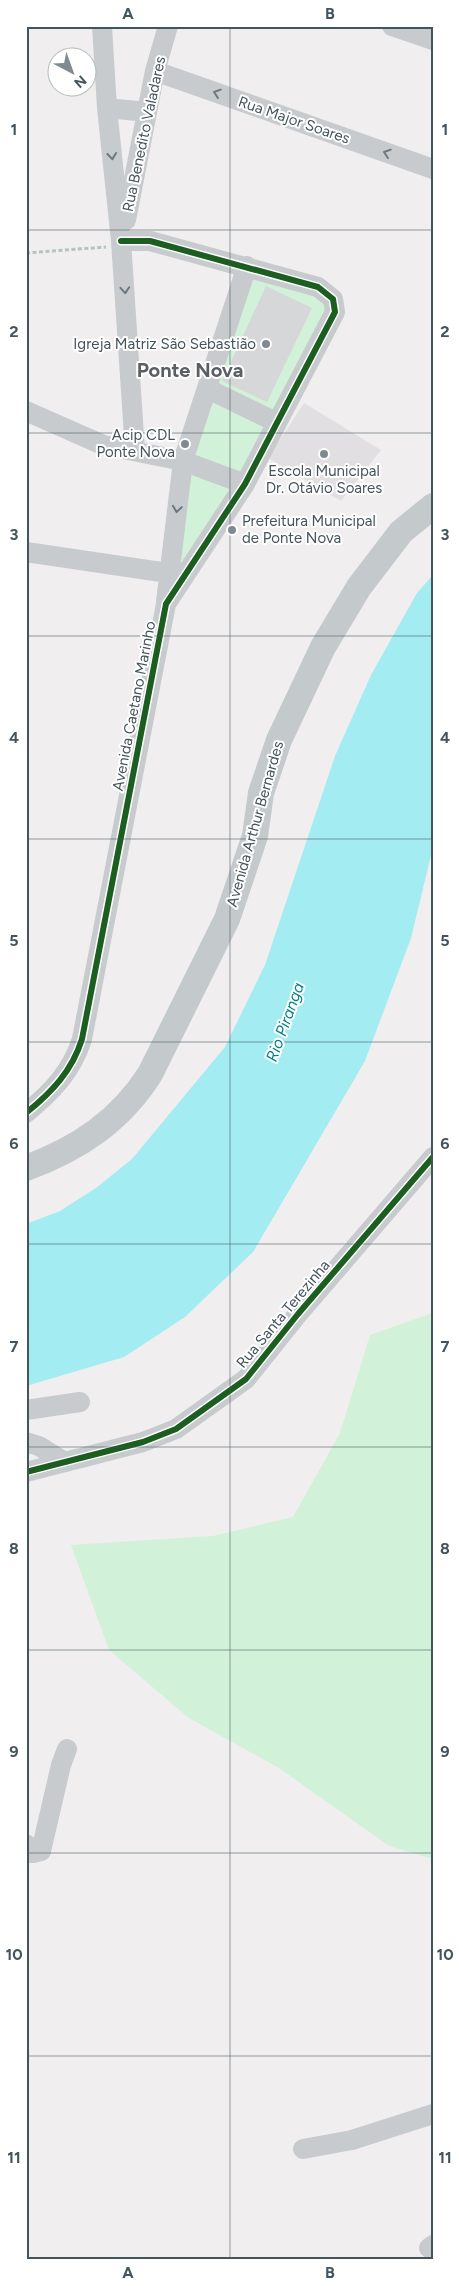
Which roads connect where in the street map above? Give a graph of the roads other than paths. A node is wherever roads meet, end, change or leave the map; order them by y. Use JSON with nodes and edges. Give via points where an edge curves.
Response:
{"nodes":[{"id":1,"x":102,"y":26,"type":"edge"},
{"id":2,"x":168,"y":26,"type":"edge"},
{"id":3,"x":392,"y":26,"type":"edge"},
{"id":4,"x":433,"y":40,"type":"edge"},
{"id":5,"x":155,"y":72,"type":"junction"},
{"id":6,"x":107,"y":108,"type":"junction"},
{"id":7,"x":147,"y":112,"type":"junction"},
{"id":8,"x":433,"y":169,"type":"edge"},
{"id":9,"x":122,"y":244,"type":"junction"},
{"id":10,"x":247,"y":266,"type":"junction"},
{"id":11,"x":208,"y":389,"type":"junction"},
{"id":12,"x":26,"y":411,"type":"edge"},
{"id":13,"x":276,"y":422,"type":"junction"},
{"id":14,"x":135,"y":451,"type":"junction"},
{"id":15,"x":183,"y":461,"type":"junction"},
{"id":16,"x":245,"y":484,"type":"junction"},
{"id":17,"x":433,"y":506,"type":"edge"},
{"id":18,"x":26,"y":552,"type":"edge"},
{"id":19,"x":168,"y":573,"type":"junction"},
{"id":20,"x":166,"y":604,"type":"junction"},
{"id":21,"x":26,"y":1113,"type":"edge"},
{"id":22,"x":433,"y":1157,"type":"edge"},
{"id":23,"x":26,"y":1168,"type":"edge"},
{"id":24,"x":80,"y":1402,"type":"dead end"},
{"id":25,"x":26,"y":1410,"type":"edge"},
{"id":26,"x":26,"y":1442,"type":"edge"},
{"id":27,"x":63,"y":1461,"type":"junction"},
{"id":28,"x":26,"y":1472,"type":"edge"},
{"id":29,"x":68,"y":1749,"type":"dead end"},
{"id":30,"x":26,"y":1844,"type":"edge"},
{"id":31,"x":433,"y":2114,"type":"edge"},
{"id":32,"x":303,"y":2149,"type":"dead end"}],
"edges":[{"from":1,"to":6,"type":"street"},
{"from":2,"to":5,"type":"street","name":"Rua Benedito Valadares"},
{"from":3,"to":4,"type":"street"},
{"from":5,"to":7,"type":"street","name":"Rua Benedito Valadares"},
{"from":8,"to":5,"type":"street","name":"Rua Major Soares","one_way":true},
{"from":6,"to":7,"type":"street"},
{"from":6,"to":9,"type":"street","one_way":true},
{"from":7,"to":9,"type":"street","name":"Rua Benedito Valadares"},
{"from":9,"to":10,"type":"street","via":[[150,241]]},
{"from":9,"to":14,"type":"street","one_way":true},
{"from":10,"to":11,"type":"street"},
{"from":10,"to":13,"type":"street","name":"Avenida Caetano Marinho","via":[[323,290],[335,304],[335,312]]},
{"from":11,"to":13,"type":"street"},
{"from":11,"to":15,"type":"street"},
{"from":12,"to":14,"type":"street","via":[[103,445]]},
{"from":13,"to":16,"type":"street","name":"Avenida Caetano Marinho"},
{"from":14,"to":15,"type":"street"},
{"from":15,"to":16,"type":"street"},
{"from":15,"to":19,"type":"street","one_way":true},
{"from":16,"to":20,"type":"street","name":"Avenida Caetano Marinho"},
{"from":17,"to":23,"type":"main road","name":"Avenida Arthur Bernardes","via":[[401,532],[359,587],[323,647],[278,740],[261,793],[255,836],[227,919],[150,1074],[136,1096],[103,1128],[58,1156]]},
{"from":18,"to":19,"type":"street"},
{"from":19,"to":20,"type":"street"},
{"from":20,"to":21,"type":"street","name":"Avenida Caetano Marinho","via":[[82,1039],[78,1053],[63,1078]]},
{"from":22,"to":27,"type":"street","name":"Rua Santa Terezinha","via":[[246,1379],[176,1429],[143,1442]]},
{"from":24,"to":25,"type":"street"},
{"from":26,"to":27,"type":"street"},
{"from":27,"to":28,"type":"street","name":"Rua Santa Terezinha"},
{"from":29,"to":30,"type":"street","via":[[58,1775],[42,1851],[33,1854]]},
{"from":31,"to":32,"type":"street","via":[[352,2140]]}]}
